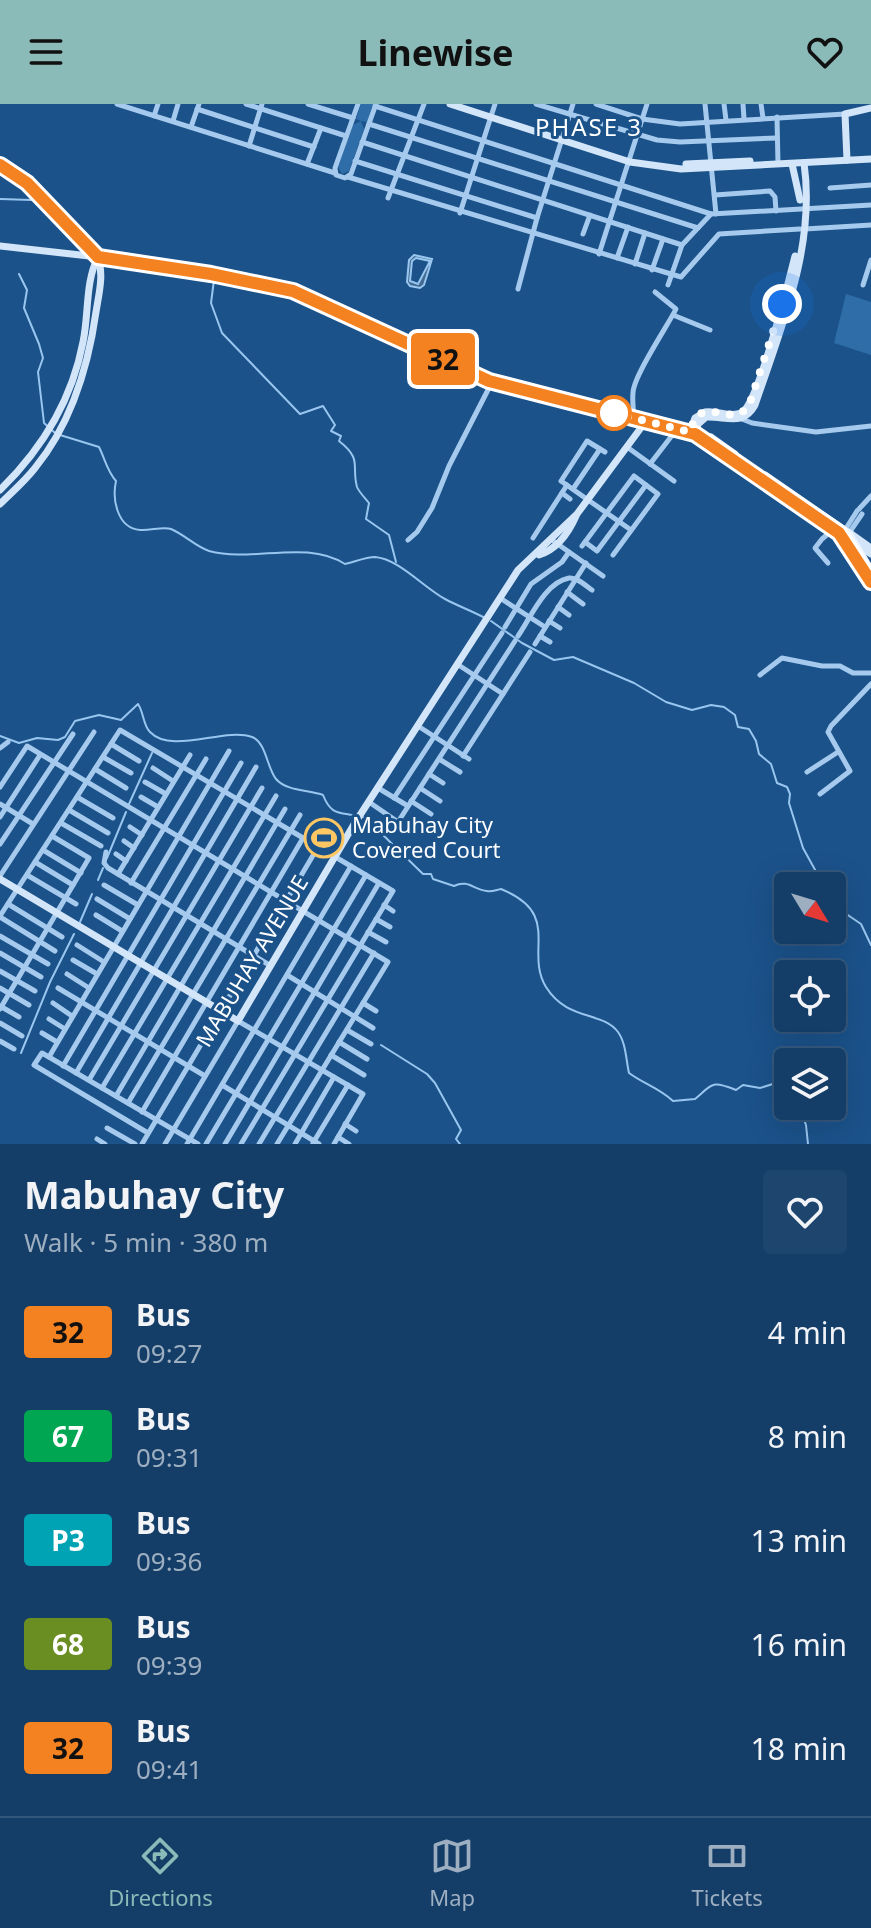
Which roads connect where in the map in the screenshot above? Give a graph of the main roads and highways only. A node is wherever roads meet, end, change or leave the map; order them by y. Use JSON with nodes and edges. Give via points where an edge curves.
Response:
{"nodes":[{"id":1,"x":0,"y":165,"type":"edge"},
{"id":2,"x":692,"y":433,"type":"junction"},
{"id":3,"x":846,"y":534,"type":"junction"},
{"id":4,"x":871,"y":570,"type":"edge"},
{"id":5,"x":871,"y":582,"type":"edge"}],
"edges":[{"from":1,"to":2,"type":"main road","via":[[20,177],[98,257],[293,291],[492,382]]},
{"from":2,"to":3,"type":"main road"},
{"from":2,"to":3,"type":"main road","via":[[711,437]]},
{"from":3,"to":4,"type":"main road"},
{"from":3,"to":5,"type":"main road"}]}
